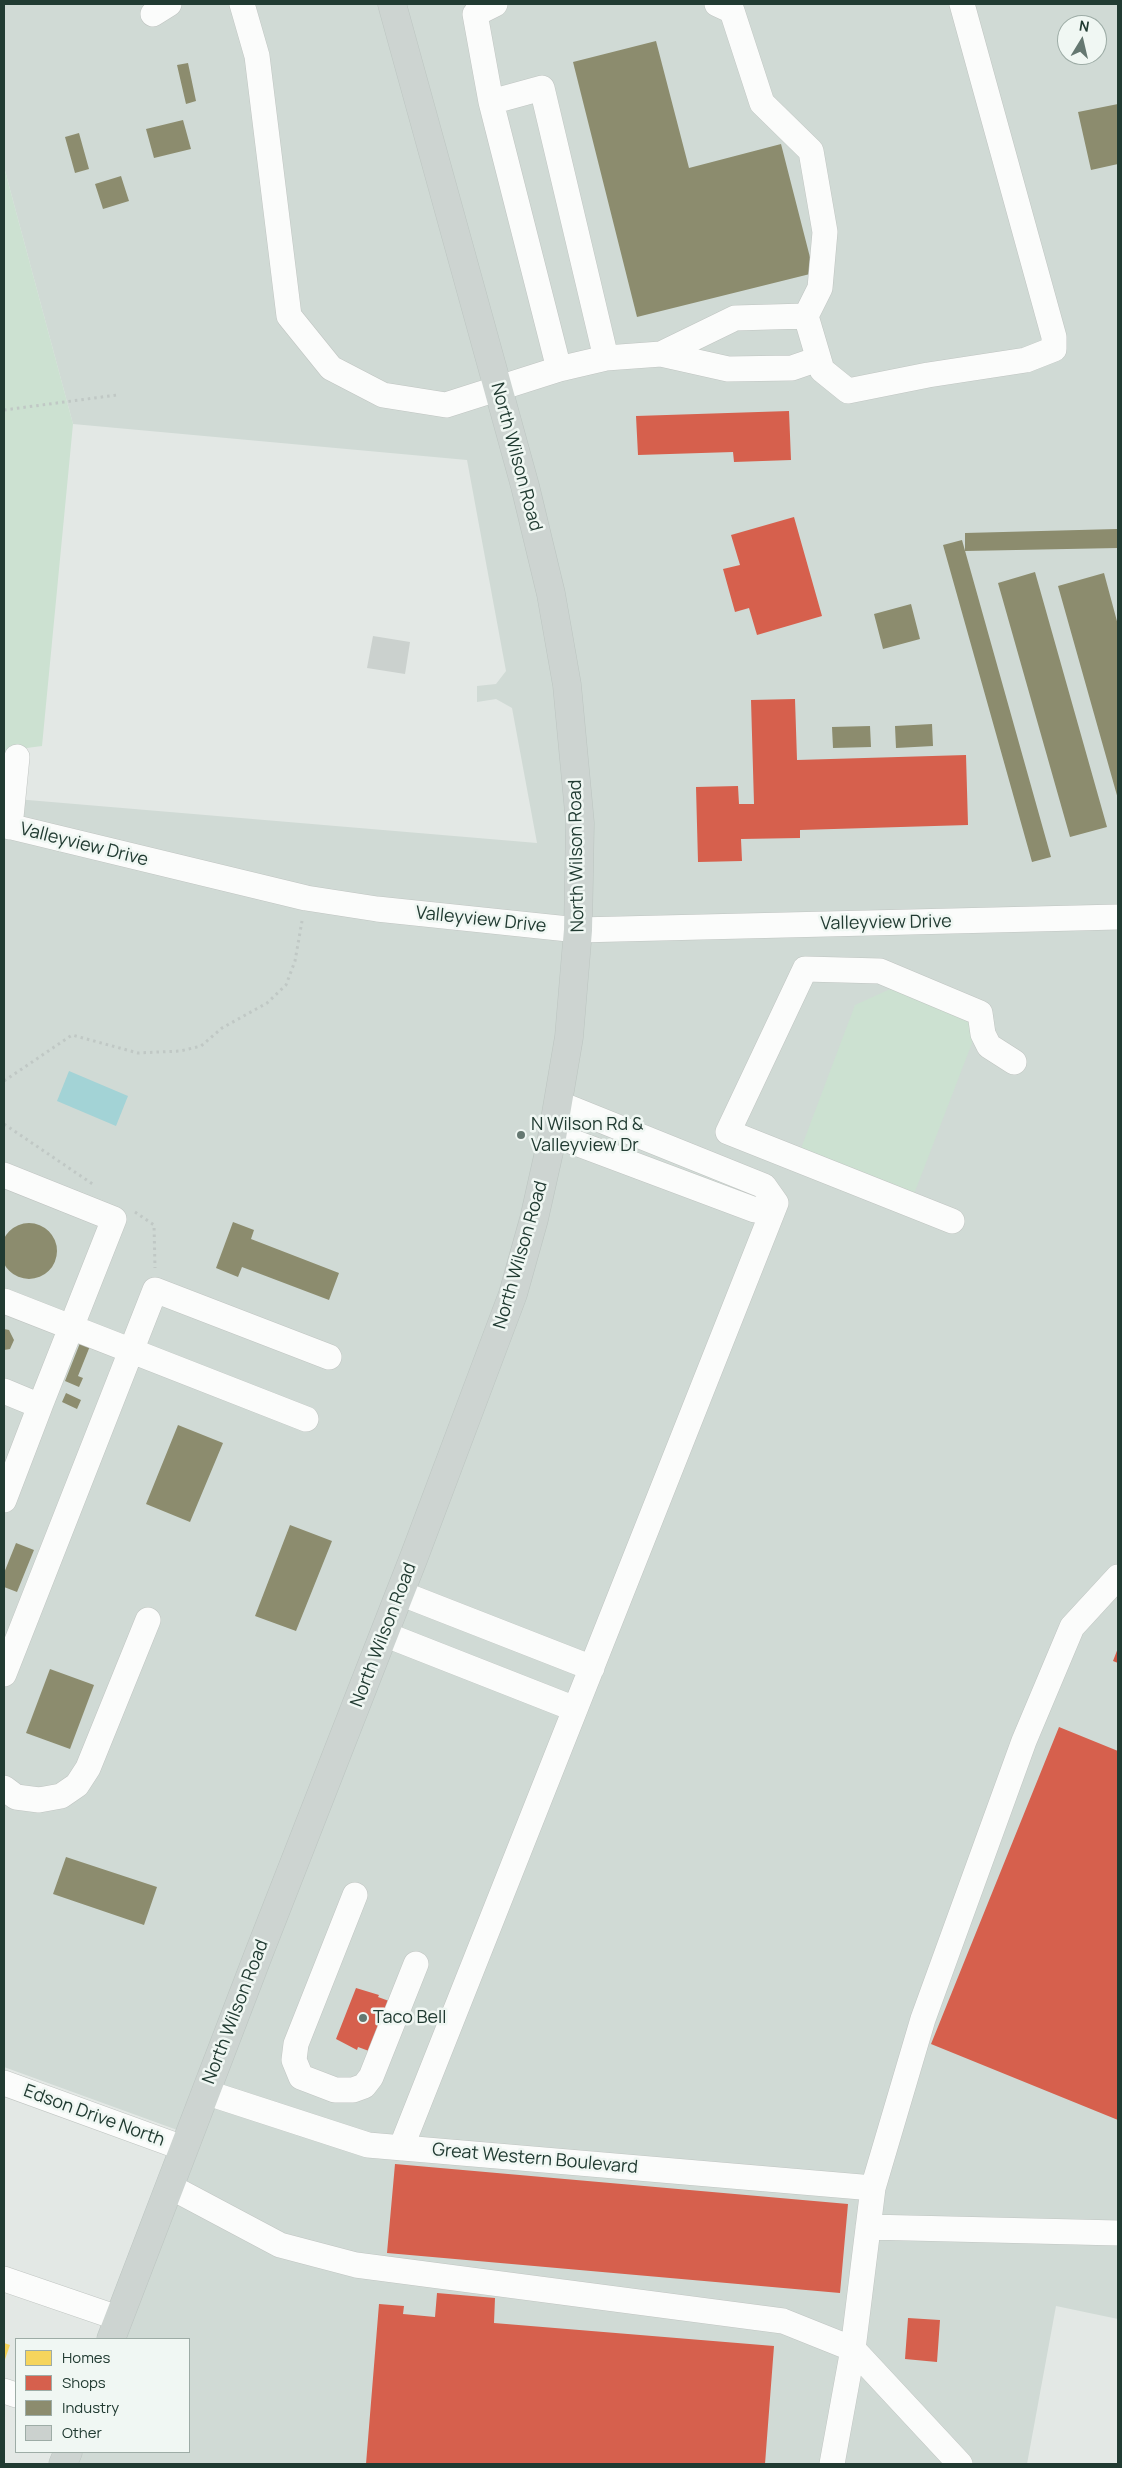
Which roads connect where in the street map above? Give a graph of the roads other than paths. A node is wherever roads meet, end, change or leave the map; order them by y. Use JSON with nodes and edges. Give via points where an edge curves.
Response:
{"nodes":[{"id":1,"x":242,"y":4,"type":"edge"},
{"id":2,"x":392,"y":4,"type":"edge"},
{"id":3,"x":495,"y":4,"type":"edge"},
{"id":4,"x":717,"y":4,"type":"edge"},
{"id":5,"x":962,"y":4,"type":"edge"},
{"id":6,"x":491,"y":102,"type":"junction"},
{"id":7,"x":806,"y":316,"type":"junction"},
{"id":8,"x":661,"y":354,"type":"junction"},
{"id":9,"x":606,"y":358,"type":"junction"},
{"id":10,"x":818,"y":358,"type":"junction"},
{"id":11,"x":559,"y":369,"type":"junction"},
{"id":12,"x":498,"y":389,"type":"junction"},
{"id":13,"x":16,"y":757,"type":"dead end"},
{"id":14,"x":7,"y":826,"type":"edge"},
{"id":15,"x":1118,"y":917,"type":"edge"},
{"id":16,"x":578,"y":930,"type":"junction"},
{"id":17,"x":1014,"y":1062,"type":"dead end"},
{"id":18,"x":558,"y":1103,"type":"junction"},
{"id":19,"x":728,"y":1132,"type":"junction"},
{"id":20,"x":552,"y":1134,"type":"junction"},
{"id":21,"x":715,"y":1166,"type":"junction"},
{"id":22,"x":4,"y":1175,"type":"edge"},
{"id":23,"x":776,"y":1204,"type":"junction"},
{"id":24,"x":952,"y":1222,"type":"dead end"},
{"id":25,"x":4,"y":1301,"type":"edge"},
{"id":26,"x":72,"y":1328,"type":"junction"},
{"id":27,"x":131,"y":1350,"type":"junction"},
{"id":28,"x":328,"y":1357,"type":"dead end"},
{"id":29,"x":4,"y":1391,"type":"edge"},
{"id":30,"x":40,"y":1406,"type":"junction"},
{"id":31,"x":306,"y":1419,"type":"dead end"},
{"id":32,"x":4,"y":1500,"type":"edge"},
{"id":33,"x":1118,"y":1577,"type":"edge"},
{"id":34,"x":400,"y":1593,"type":"junction"},
{"id":35,"x":148,"y":1620,"type":"dead end"},
{"id":36,"x":384,"y":1634,"type":"junction"},
{"id":37,"x":592,"y":1668,"type":"junction"},
{"id":38,"x":4,"y":1674,"type":"edge"},
{"id":39,"x":575,"y":1709,"type":"junction"},
{"id":40,"x":4,"y":1788,"type":"edge"},
{"id":41,"x":355,"y":1895,"type":"dead end"},
{"id":42,"x":416,"y":1964,"type":"dead end"},
{"id":43,"x":4,"y":2083,"type":"edge"},
{"id":44,"x":205,"y":2092,"type":"junction"},
{"id":45,"x":183,"y":2148,"type":"junction"},
{"id":46,"x":401,"y":2148,"type":"junction"},
{"id":47,"x":169,"y":2186,"type":"junction"},
{"id":48,"x":873,"y":2188,"type":"junction"},
{"id":49,"x":868,"y":2227,"type":"junction"},
{"id":50,"x":1118,"y":2233,"type":"edge"},
{"id":51,"x":4,"y":2279,"type":"edge"},
{"id":52,"x":114,"y":2329,"type":"edge"},
{"id":53,"x":853,"y":2349,"type":"junction"},
{"id":54,"x":832,"y":2464,"type":"edge"},
{"id":55,"x":960,"y":2464,"type":"edge"}],
"edges":[{"from":1,"to":12,"type":"street","via":[[257,56],[289,316],[330,368],[383,396],[446,405]]},
{"from":2,"to":12,"type":"main road","name":"North Wilson Road"},
{"from":3,"to":6,"type":"street","via":[[475,14]]},
{"from":4,"to":7,"type":"street","via":[[732,11],[762,103],[811,151],[825,232],[820,288]]},
{"from":5,"to":10,"type":"street","via":[[1054,337],[1054,349],[1026,360],[848,391],[822,370]]},
{"from":6,"to":9,"type":"street","via":[[542,88]]},
{"from":6,"to":11,"type":"street"},
{"from":7,"to":8,"type":"street","via":[[735,318]]},
{"from":7,"to":10,"type":"street"},
{"from":8,"to":9,"type":"street"},
{"from":8,"to":10,"type":"street","via":[[728,369],[792,368]]},
{"from":9,"to":11,"type":"street"},
{"from":11,"to":12,"type":"street"},
{"from":12,"to":16,"type":"main road","name":"North Wilson Road","via":[[551,594],[567,685],[580,823]]},
{"from":13,"to":14,"type":"street"},
{"from":14,"to":16,"type":"street","name":"Valleyview Drive","via":[[306,898],[377,909]]},
{"from":15,"to":16,"type":"street","name":"Valleyview Drive"},
{"from":16,"to":18,"type":"main road","name":"North Wilson Road","via":[[569,1037]]},
{"from":17,"to":19,"type":"street","via":[[989,1046],[983,1034],[980,1013],[880,971],[805,969]]},
{"from":18,"to":20,"type":"main road","name":"North Wilson Road"},
{"from":18,"to":21,"type":"street"},
{"from":19,"to":21,"type":"street"},
{"from":19,"to":24,"type":"street"},
{"from":20,"to":23,"type":"street","via":[[755,1210]]},
{"from":20,"to":34,"type":"main road","name":"North Wilson Road","via":[[534,1219],[513,1294]]},
{"from":21,"to":23,"type":"street","via":[[764,1186]]},
{"from":22,"to":26,"type":"street","via":[[114,1219]]},
{"from":23,"to":37,"type":"street"},
{"from":25,"to":26,"type":"street"},
{"from":26,"to":27,"type":"street"},
{"from":26,"to":30,"type":"street"},
{"from":27,"to":28,"type":"street","via":[[155,1290]]},
{"from":27,"to":31,"type":"street"},
{"from":27,"to":38,"type":"street"},
{"from":29,"to":30,"type":"street"},
{"from":30,"to":32,"type":"street"},
{"from":33,"to":48,"type":"street","via":[[1072,1627],[1024,1741],[923,2019]]},
{"from":34,"to":36,"type":"main road","name":"North Wilson Road"},
{"from":34,"to":37,"type":"street"},
{"from":35,"to":40,"type":"street","via":[[88,1768],[77,1785],[61,1796],[39,1800],[16,1797]]},
{"from":36,"to":39,"type":"street"},
{"from":36,"to":44,"type":"main road","name":"North Wilson Road"},
{"from":37,"to":39,"type":"street"},
{"from":39,"to":46,"type":"street"},
{"from":41,"to":42,"type":"street","via":[[296,2044],[294,2060],[301,2077],[335,2090],[364,2086],[371,2077]]},
{"from":43,"to":45,"type":"street","name":"Edson Drive North"},
{"from":44,"to":45,"type":"main road","name":"North Wilson Road"},
{"from":44,"to":46,"type":"street","name":"Great Western Boulevard","via":[[368,2145]]},
{"from":45,"to":47,"type":"main road","name":"North Wilson Road"},
{"from":46,"to":48,"type":"street","name":"Great Western Boulevard"},
{"from":47,"to":52,"type":"main road","name":"North Wilson Road"},
{"from":47,"to":53,"type":"street","via":[[280,2245],[356,2265],[783,2321]]},
{"from":48,"to":49,"type":"street"},
{"from":49,"to":50,"type":"street"},
{"from":49,"to":53,"type":"street"},
{"from":51,"to":52,"type":"street"},
{"from":53,"to":54,"type":"street"},
{"from":53,"to":55,"type":"street"}]}
